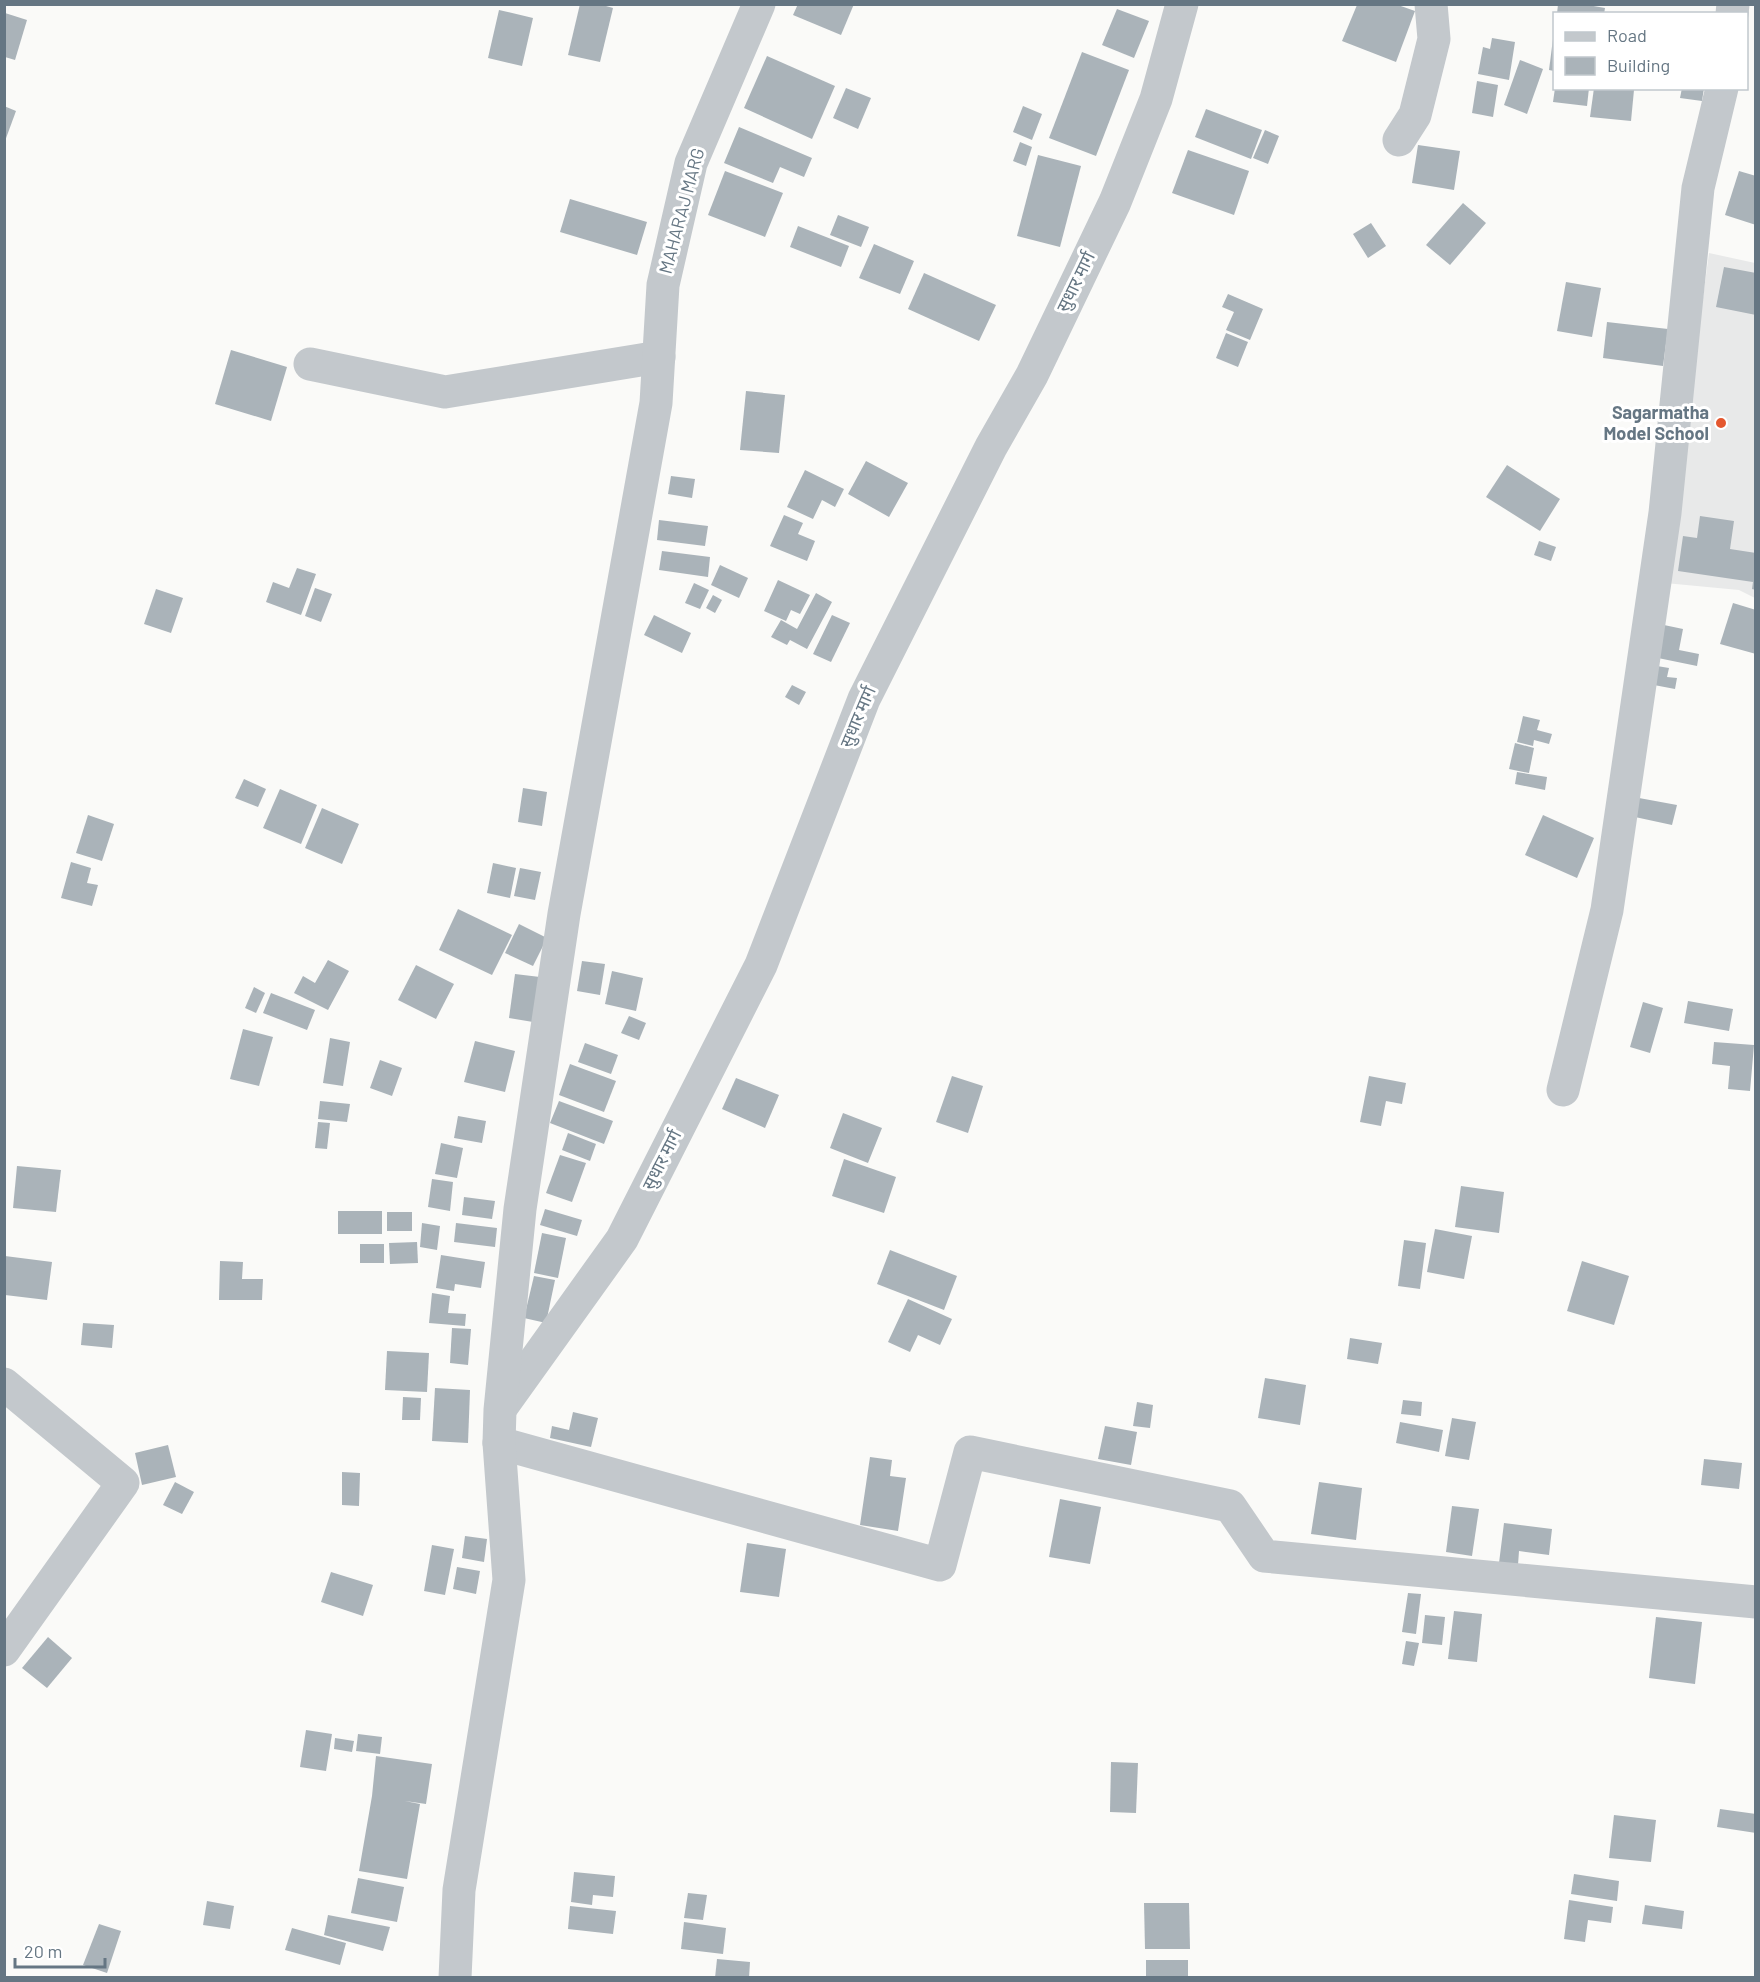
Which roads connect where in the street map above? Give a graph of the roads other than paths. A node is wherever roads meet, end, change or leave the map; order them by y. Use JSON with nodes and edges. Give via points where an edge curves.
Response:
{"nodes":[{"id":1,"x":759,"y":4,"type":"edge"},
{"id":2,"x":1182,"y":4,"type":"edge"},
{"id":3,"x":1431,"y":4,"type":"edge"},
{"id":4,"x":1722,"y":90,"type":"edge"},
{"id":5,"x":1399,"y":140,"type":"dead end"},
{"id":6,"x":659,"y":357,"type":"junction"},
{"id":7,"x":310,"y":364,"type":"dead end"},
{"id":8,"x":1563,"y":1090,"type":"dead end"},
{"id":9,"x":4,"y":1384,"type":"edge"},
{"id":10,"x":500,"y":1410,"type":"junction"},
{"id":11,"x":499,"y":1443,"type":"junction"},
{"id":12,"x":1755,"y":1602,"type":"edge"},
{"id":13,"x":4,"y":1650,"type":"edge"},
{"id":14,"x":455,"y":1977,"type":"edge"}],
"edges":[{"from":1,"to":6,"type":"street","name":"MAHARAJ MARG","via":[[691,163],[663,285]]},
{"from":2,"to":10,"type":"street","name":"सुधार मार्ग","via":[[1156,99],[1115,202],[1032,375],[991,447],[864,699],[760,965],[622,1239]]},
{"from":3,"to":5,"type":"street","via":[[1434,39],[1415,116]]},
{"from":4,"to":8,"type":"street","via":[[1698,188],[1665,513],[1607,910]]},
{"from":6,"to":7,"type":"street","via":[[445,392]]},
{"from":6,"to":10,"type":"street","name":"MAHARAJ MARG","via":[[656,403],[559,949],[520,1209]]},
{"from":9,"to":13,"type":"street","via":[[123,1483]]},
{"from":10,"to":11,"type":"street","name":"MAHARAJ MARG"},
{"from":11,"to":12,"type":"street","via":[[940,1565],[970,1452],[1230,1506],[1264,1556]]},
{"from":11,"to":14,"type":"street","name":"MAHARAJ MARG","via":[[509,1580],[459,1890]]}]}
